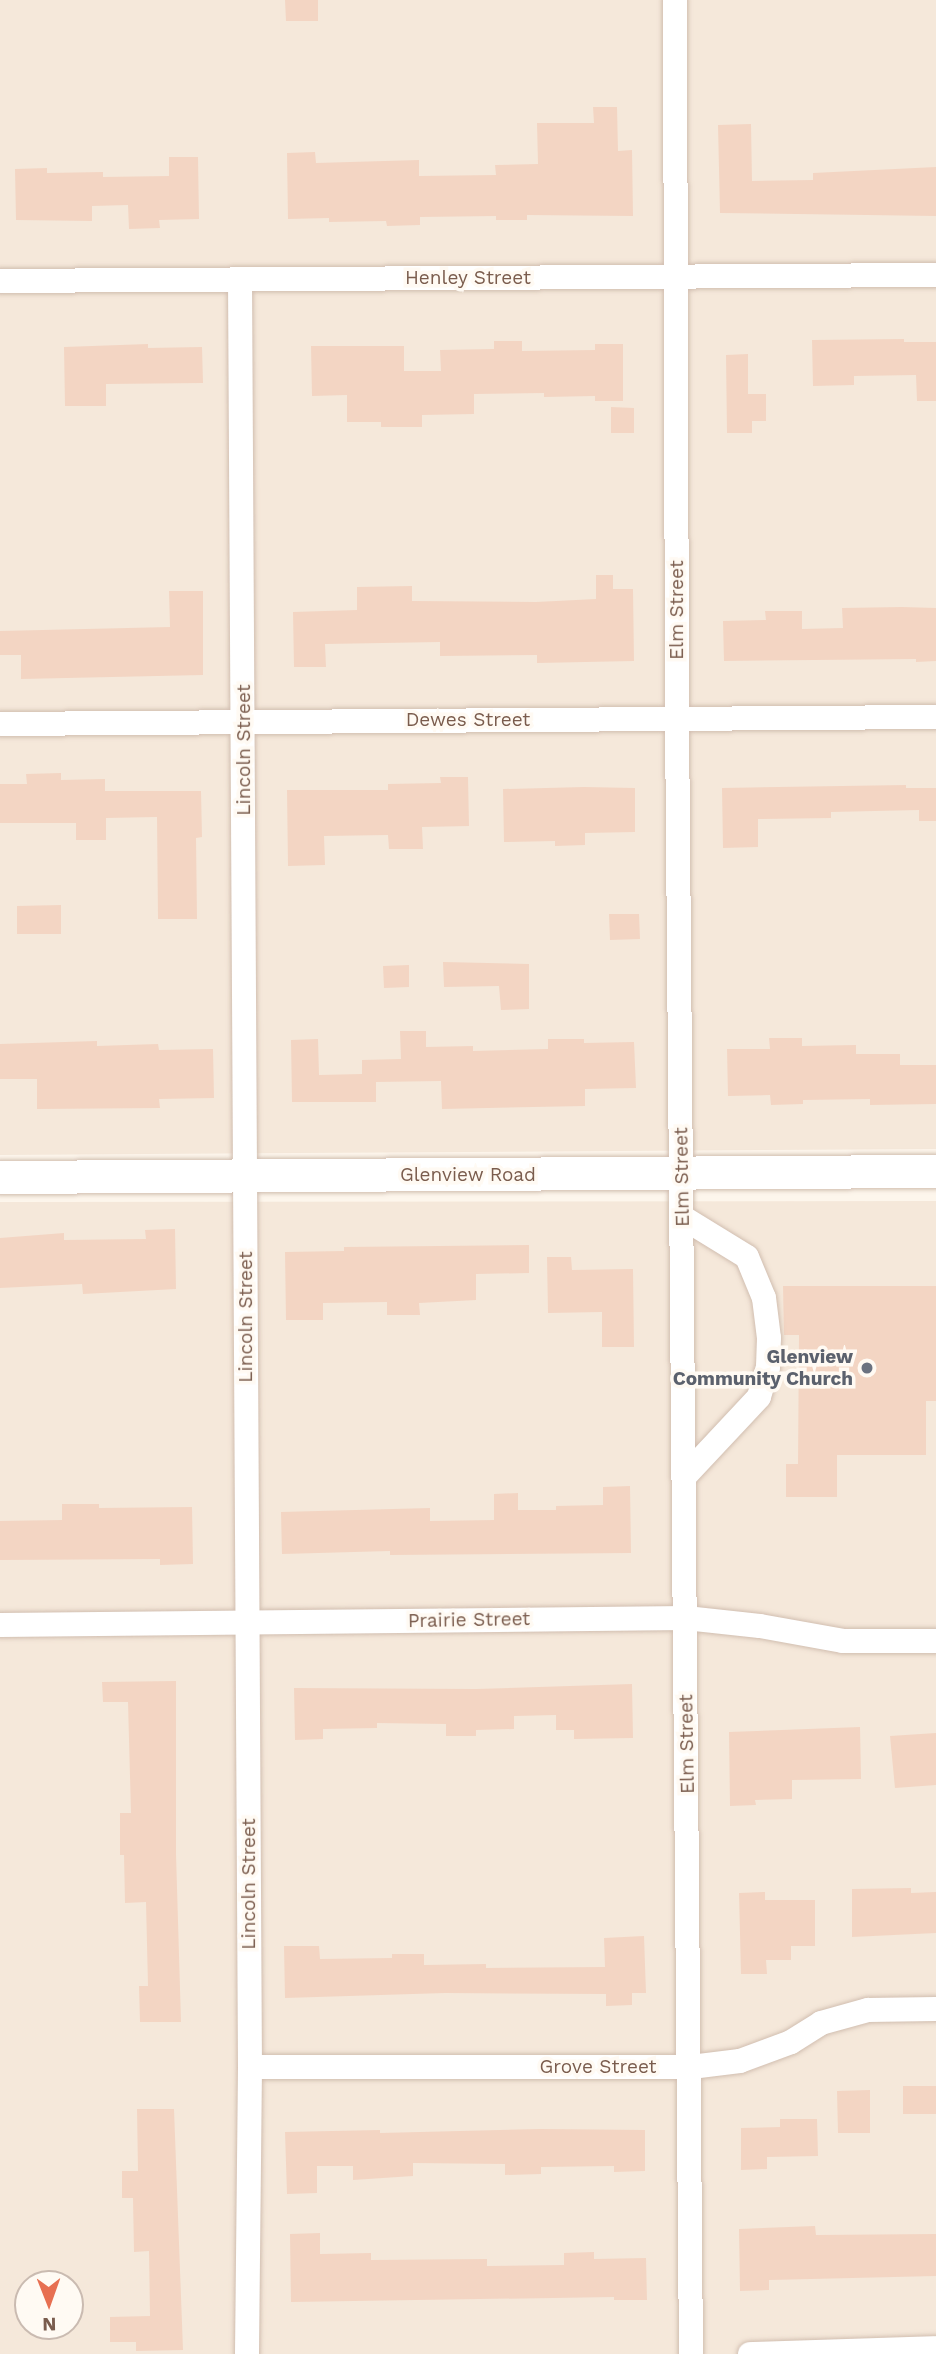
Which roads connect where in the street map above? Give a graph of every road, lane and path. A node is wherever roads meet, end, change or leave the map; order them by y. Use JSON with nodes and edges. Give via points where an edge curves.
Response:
{"nodes":[{"id":1,"x":675,"y":0,"type":"edge"},
{"id":2,"x":936,"y":275,"type":"edge"},
{"id":3,"x":678,"y":276,"type":"junction"},
{"id":4,"x":240,"y":279,"type":"junction"},
{"id":5,"x":0,"y":281,"type":"edge"},
{"id":6,"x":936,"y":717,"type":"edge"},
{"id":7,"x":677,"y":719,"type":"junction"},
{"id":8,"x":244,"y":722,"type":"junction"},
{"id":9,"x":0,"y":724,"type":"edge"},
{"id":10,"x":936,"y":1171,"type":"edge"},
{"id":11,"x":682,"y":1173,"type":"junction"},
{"id":12,"x":0,"y":1177,"type":"edge"},
{"id":13,"x":245,"y":1177,"type":"junction"},
{"id":14,"x":682,"y":1217,"type":"junction"},
{"id":15,"x":685,"y":1476,"type":"junction"},
{"id":16,"x":686,"y":1618,"type":"junction"},
{"id":17,"x":248,"y":1623,"type":"junction"},
{"id":18,"x":0,"y":1625,"type":"edge"},
{"id":19,"x":936,"y":1642,"type":"edge"},
{"id":20,"x":936,"y":2009,"type":"edge"},
{"id":21,"x":250,"y":2067,"type":"junction"},
{"id":22,"x":691,"y":2067,"type":"junction"},
{"id":23,"x":936,"y":2348,"type":"edge"},
{"id":24,"x":247,"y":2354,"type":"edge"},
{"id":25,"x":691,"y":2354,"type":"edge"},
{"id":26,"x":750,"y":2354,"type":"edge"}],
"edges":[{"from":1,"to":3,"type":"street","name":"Elm Street"},
{"from":2,"to":3,"type":"street","name":"Henley Street"},
{"from":3,"to":4,"type":"street","name":"Henley Street"},
{"from":3,"to":7,"type":"street","name":"Elm Street"},
{"from":4,"to":5,"type":"street","name":"Henley Street"},
{"from":4,"to":8,"type":"street","name":"Lincoln Street"},
{"from":6,"to":7,"type":"street","name":"Dewes Street"},
{"from":7,"to":8,"type":"street","name":"Dewes Street"},
{"from":7,"to":11,"type":"street","name":"Elm Street"},
{"from":8,"to":9,"type":"street","name":"Dewes Street"},
{"from":8,"to":13,"type":"street","name":"Lincoln Street"},
{"from":10,"to":11,"type":"main road","name":"Glenview Road"},
{"from":11,"to":13,"type":"main road","name":"Glenview Road"},
{"from":11,"to":14,"type":"street","name":"Elm Street"},
{"from":12,"to":13,"type":"main road","name":"Glenview Road"},
{"from":13,"to":17,"type":"street","name":"Lincoln Street"},
{"from":14,"to":15,"type":"street","name":"Elm Street"},
{"from":14,"to":15,"type":"street","via":[[747,1257],[764,1298],[769,1338],[768,1367],[759,1397]]},
{"from":15,"to":16,"type":"street","name":"Elm Street"},
{"from":16,"to":17,"type":"street","name":"Prairie Street"},
{"from":16,"to":19,"type":"street","name":"Prairie Street","via":[[842,1641]]},
{"from":16,"to":22,"type":"street","name":"Elm Street"},
{"from":17,"to":18,"type":"street","name":"Prairie Street"},
{"from":17,"to":21,"type":"street","name":"Lincoln Street"},
{"from":20,"to":22,"type":"street","name":"Grove Street","via":[[868,2010],[821,2023],[791,2042],[740,2061]]},
{"from":21,"to":22,"type":"street","name":"Grove Street"},
{"from":21,"to":24,"type":"street","name":"Lincoln Street"},
{"from":22,"to":25,"type":"street","name":"Elm Street"},
{"from":23,"to":26,"type":"street"}]}
